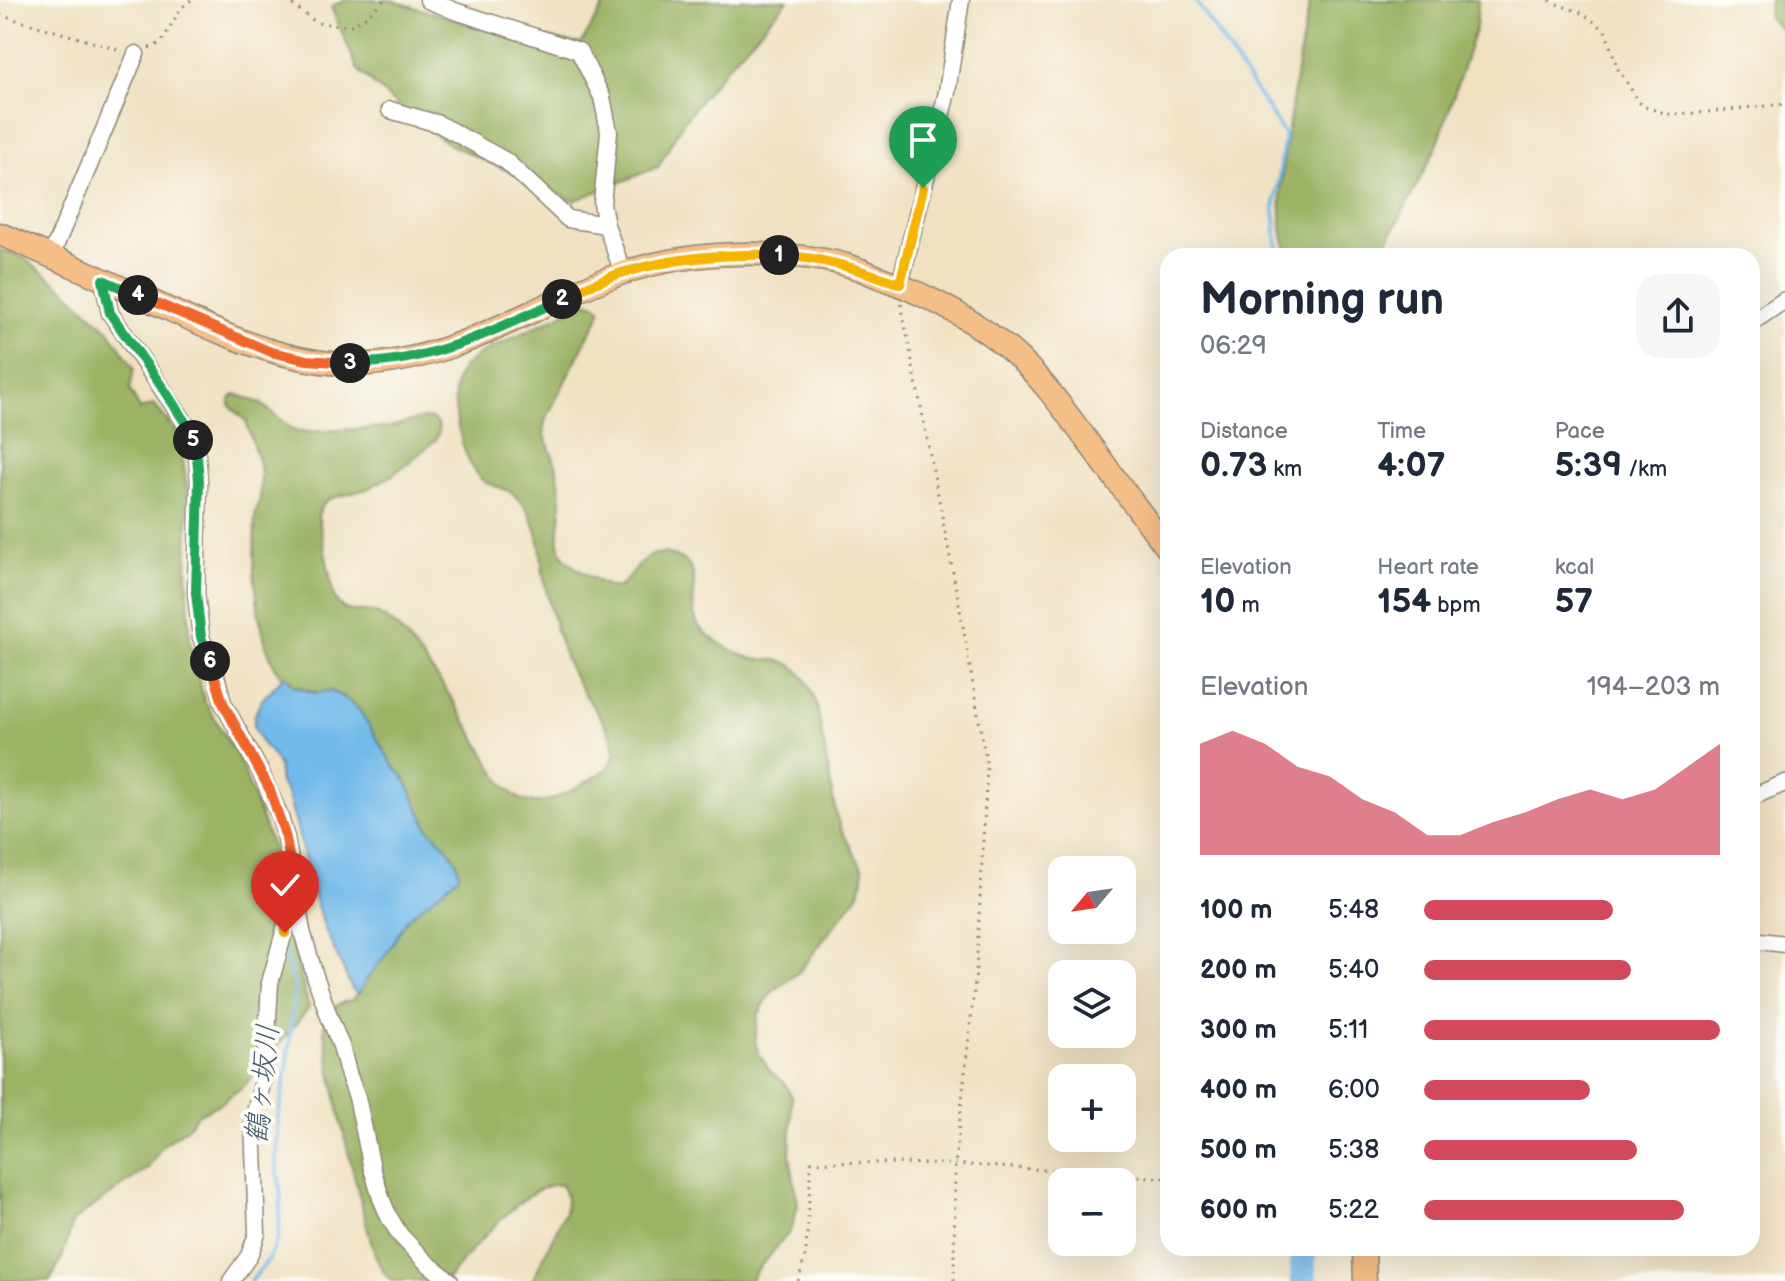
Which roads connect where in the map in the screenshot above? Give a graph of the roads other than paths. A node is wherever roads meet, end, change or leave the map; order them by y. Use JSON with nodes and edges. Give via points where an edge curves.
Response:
{"nodes":[{"id":1,"x":428,"y":0,"type":"edge"},
{"id":2,"x":961,"y":0,"type":"edge"},
{"id":3,"x":136,"y":54,"type":"road end"},
{"id":4,"x":390,"y":110,"type":"dead end"},
{"id":5,"x":606,"y":225,"type":"junction"},
{"id":6,"x":0,"y":234,"type":"edge"},
{"id":7,"x":51,"y":256,"type":"junction"},
{"id":8,"x":623,"y":273,"type":"junction"},
{"id":9,"x":103,"y":280,"type":"junction"},
{"id":10,"x":900,"y":284,"type":"junction"},
{"id":11,"x":1785,"y":300,"type":"edge"},
{"id":12,"x":1760,"y":317,"type":"edge"},
{"id":13,"x":1160,"y":538,"type":"edge"},
{"id":14,"x":1785,"y":783,"type":"edge"},
{"id":15,"x":1760,"y":794,"type":"edge"},
{"id":16,"x":295,"y":891,"type":"junction"},
{"id":17,"x":1760,"y":941,"type":"edge"},
{"id":18,"x":1785,"y":944,"type":"edge"},
{"id":19,"x":1364,"y":1256,"type":"edge"},
{"id":20,"x":231,"y":1281,"type":"edge"},
{"id":21,"x":450,"y":1281,"type":"edge"},
{"id":22,"x":1365,"y":1281,"type":"edge"}],
"edges":[{"from":1,"to":5,"type":"street","via":[[579,51],[602,97],[609,132],[602,204]]},
{"from":2,"to":10,"type":"street","via":[[947,92]]},
{"from":3,"to":7,"type":"street"},
{"from":4,"to":5,"type":"street","via":[[439,124],[506,161],[568,219]]},
{"from":5,"to":8,"type":"street"},
{"from":6,"to":7,"type":"main road"},
{"from":7,"to":9,"type":"main road"},
{"from":8,"to":9,"type":"main road","via":[[483,336],[369,364],[271,352]]},
{"from":8,"to":10,"type":"main road","via":[[689,258],[782,255],[828,260]]},
{"from":9,"to":16,"type":"street","via":[[110,313],[190,430],[199,481],[196,593],[201,637],[223,703],[274,802]]},
{"from":10,"to":13,"type":"main road","via":[[954,311],[1019,358]]},
{"from":11,"to":12,"type":"street"},
{"from":14,"to":15,"type":"street"},
{"from":16,"to":20,"type":"street","via":[[270,983],[265,1073],[253,1120],[257,1234]]},
{"from":16,"to":21,"type":"street","via":[[315,976],[357,1097],[381,1198],[400,1235]]},
{"from":17,"to":18,"type":"street"},
{"from":19,"to":22,"type":"main road"}]}
